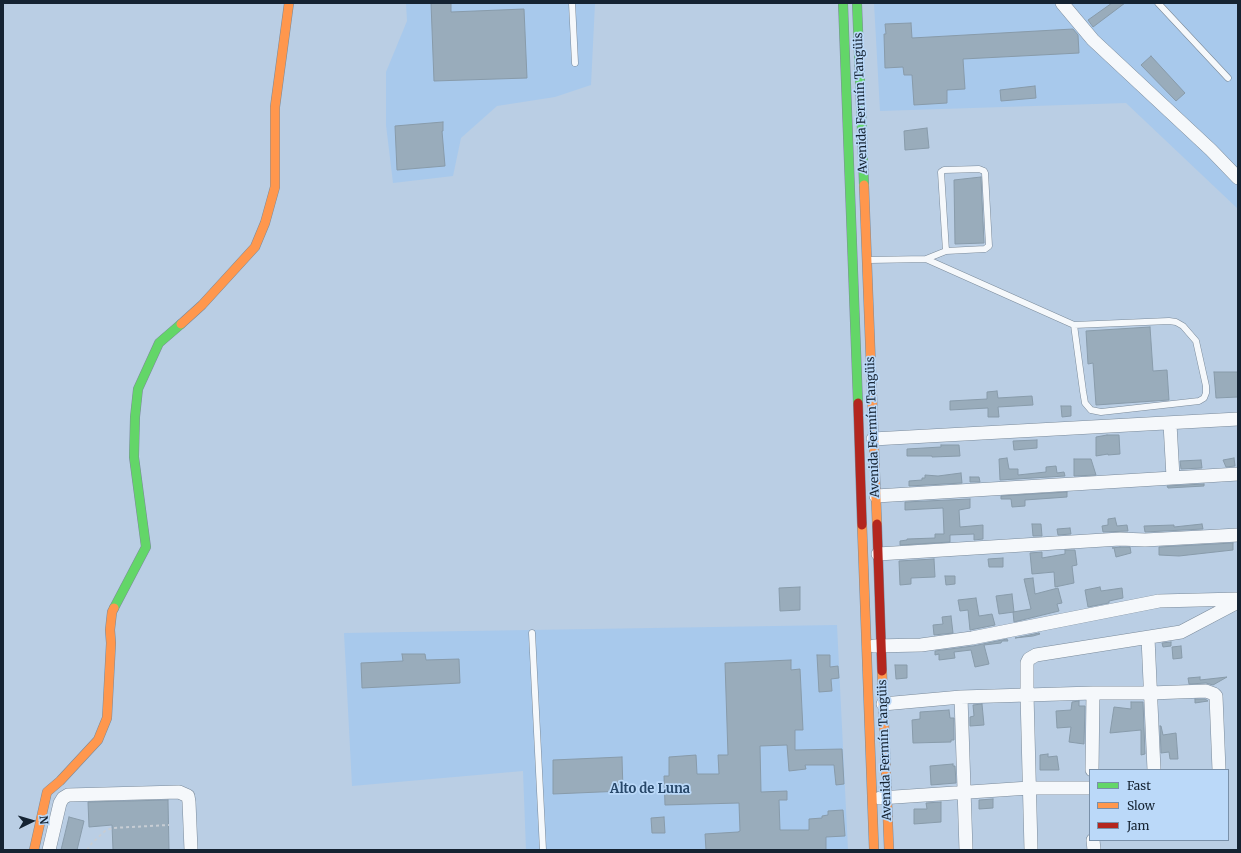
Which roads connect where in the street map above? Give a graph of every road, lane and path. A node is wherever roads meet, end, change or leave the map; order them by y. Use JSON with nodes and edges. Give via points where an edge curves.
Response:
{"nodes":[{"id":1,"x":289,"y":3,"type":"edge"},
{"id":2,"x":572,"y":3,"type":"edge"},
{"id":3,"x":843,"y":3,"type":"edge"},
{"id":4,"x":857,"y":3,"type":"edge"},
{"id":5,"x":1062,"y":3,"type":"edge"},
{"id":6,"x":1158,"y":3,"type":"edge"},
{"id":7,"x":575,"y":63,"type":"dead end"},
{"id":8,"x":1228,"y":78,"type":"dead end"},
{"id":9,"x":1238,"y":178,"type":"edge"},
{"id":10,"x":946,"y":250,"type":"junction"},
{"id":11,"x":926,"y":259,"type":"junction"},
{"id":12,"x":867,"y":260,"type":"junction"},
{"id":13,"x":1074,"y":326,"type":"junction"},
{"id":14,"x":1238,"y":419,"type":"edge"},
{"id":15,"x":1170,"y":424,"type":"junction"},
{"id":16,"x":873,"y":439,"type":"junction"},
{"id":17,"x":1238,"y":474,"type":"edge"},
{"id":18,"x":1173,"y":477,"type":"junction"},
{"id":19,"x":876,"y":496,"type":"junction"},
{"id":20,"x":1238,"y":538,"type":"edge"},
{"id":21,"x":878,"y":554,"type":"junction"},
{"id":22,"x":1238,"y":600,"type":"edge"},
{"id":23,"x":532,"y":632,"type":"dead end"},
{"id":24,"x":1148,"y":638,"type":"junction"},
{"id":25,"x":866,"y":646,"type":"junction"},
{"id":26,"x":882,"y":646,"type":"junction"},
{"id":27,"x":1093,"y":693,"type":"junction"},
{"id":28,"x":1150,"y":693,"type":"junction"},
{"id":29,"x":1027,"y":694,"type":"junction"},
{"id":30,"x":961,"y":697,"type":"junction"},
{"id":31,"x":884,"y":704,"type":"junction"},
{"id":32,"x":1092,"y":769,"type":"edge"},
{"id":33,"x":1154,"y":769,"type":"edge"},
{"id":34,"x":1220,"y":769,"type":"edge"},
{"id":35,"x":1029,"y":788,"type":"junction"},
{"id":36,"x":1089,"y":788,"type":"edge"},
{"id":37,"x":965,"y":792,"type":"junction"},
{"id":38,"x":872,"y":798,"type":"junction"},
{"id":39,"x":887,"y":798,"type":"junction"},
{"id":40,"x":169,"y":825,"type":"dead end"},
{"id":41,"x":34,"y":850,"type":"edge"},
{"id":42,"x":50,"y":850,"type":"edge"},
{"id":43,"x":87,"y":850,"type":"edge"},
{"id":44,"x":191,"y":850,"type":"edge"},
{"id":45,"x":543,"y":850,"type":"edge"},
{"id":46,"x":874,"y":850,"type":"edge"},
{"id":47,"x":889,"y":850,"type":"edge"},
{"id":48,"x":966,"y":850,"type":"edge"},
{"id":49,"x":1031,"y":850,"type":"edge"}],
"edges":[{"from":1,"to":41,"type":"main road","via":[[275,107],[275,187],[265,223],[255,247],[202,305],[159,343],[138,389],[134,457],[146,547],[112,612],[107,718],[104,729],[98,740],[47,792]]},
{"from":2,"to":7,"type":"lane"},
{"from":3,"to":25,"type":"main road","name":"Avenida Fermín Tangüis"},
{"from":4,"to":12,"type":"main road","name":"Avenida Fermín Tangüis"},
{"from":5,"to":9,"type":"street","via":[[1093,40]]},
{"from":6,"to":8,"type":"lane"},
{"from":10,"to":10,"type":"lane","via":[[985,249],[989,246],[984,171],[979,169],[941,172]]},
{"from":10,"to":11,"type":"lane"},
{"from":11,"to":12,"type":"lane"},
{"from":11,"to":13,"type":"lane"},
{"from":12,"to":16,"type":"main road","name":"Avenida Fermín Tangüis"},
{"from":13,"to":13,"type":"lane","via":[[1169,321],[1180,324],[1196,341],[1206,386],[1204,398],[1199,401],[1101,412],[1090,410],[1085,403]]},
{"from":14,"to":15,"type":"street"},
{"from":15,"to":16,"type":"street"},
{"from":15,"to":18,"type":"street"},
{"from":16,"to":19,"type":"main road","name":"Avenida Fermín Tangüis"},
{"from":17,"to":18,"type":"street"},
{"from":18,"to":19,"type":"street"},
{"from":19,"to":21,"type":"main road","name":"Avenida Fermín Tangüis"},
{"from":20,"to":21,"type":"street","via":[[1120,539]]},
{"from":21,"to":26,"type":"main road","name":"Avenida Fermín Tangüis"},
{"from":22,"to":24,"type":"street","via":[[1187,630]]},
{"from":22,"to":26,"type":"street","via":[[1158,601],[972,638],[921,645]]},
{"from":23,"to":45,"type":"lane"},
{"from":24,"to":28,"type":"street"},
{"from":24,"to":29,"type":"street","via":[[1036,655],[1027,663]]},
{"from":25,"to":26,"type":"street"},
{"from":25,"to":38,"type":"main road","name":"Avenida Fermín Tangüis"},
{"from":26,"to":31,"type":"main road","name":"Avenida Fermín Tangüis"},
{"from":27,"to":28,"type":"street"},
{"from":27,"to":29,"type":"street"},
{"from":27,"to":32,"type":"street"},
{"from":28,"to":33,"type":"street"},
{"from":28,"to":34,"type":"street","via":[[1206,691],[1216,696]]},
{"from":29,"to":30,"type":"street"},
{"from":29,"to":35,"type":"street"},
{"from":30,"to":31,"type":"street"},
{"from":30,"to":37,"type":"street"},
{"from":31,"to":39,"type":"main road","name":"Avenida Fermín Tangüis"},
{"from":35,"to":36,"type":"street"},
{"from":35,"to":37,"type":"street"},
{"from":35,"to":49,"type":"street"},
{"from":37,"to":39,"type":"street"},
{"from":37,"to":48,"type":"street"},
{"from":38,"to":39,"type":"street"},
{"from":38,"to":46,"type":"main road","name":"Avenida Fermín Tangüis"},
{"from":39,"to":47,"type":"main road","name":"Avenida Fermín Tangüis"},
{"from":40,"to":43,"type":"path","via":[[112,828],[92,842]]},
{"from":42,"to":44,"type":"street","via":[[60,803],[68,795],[179,792],[188,796]]}]}
